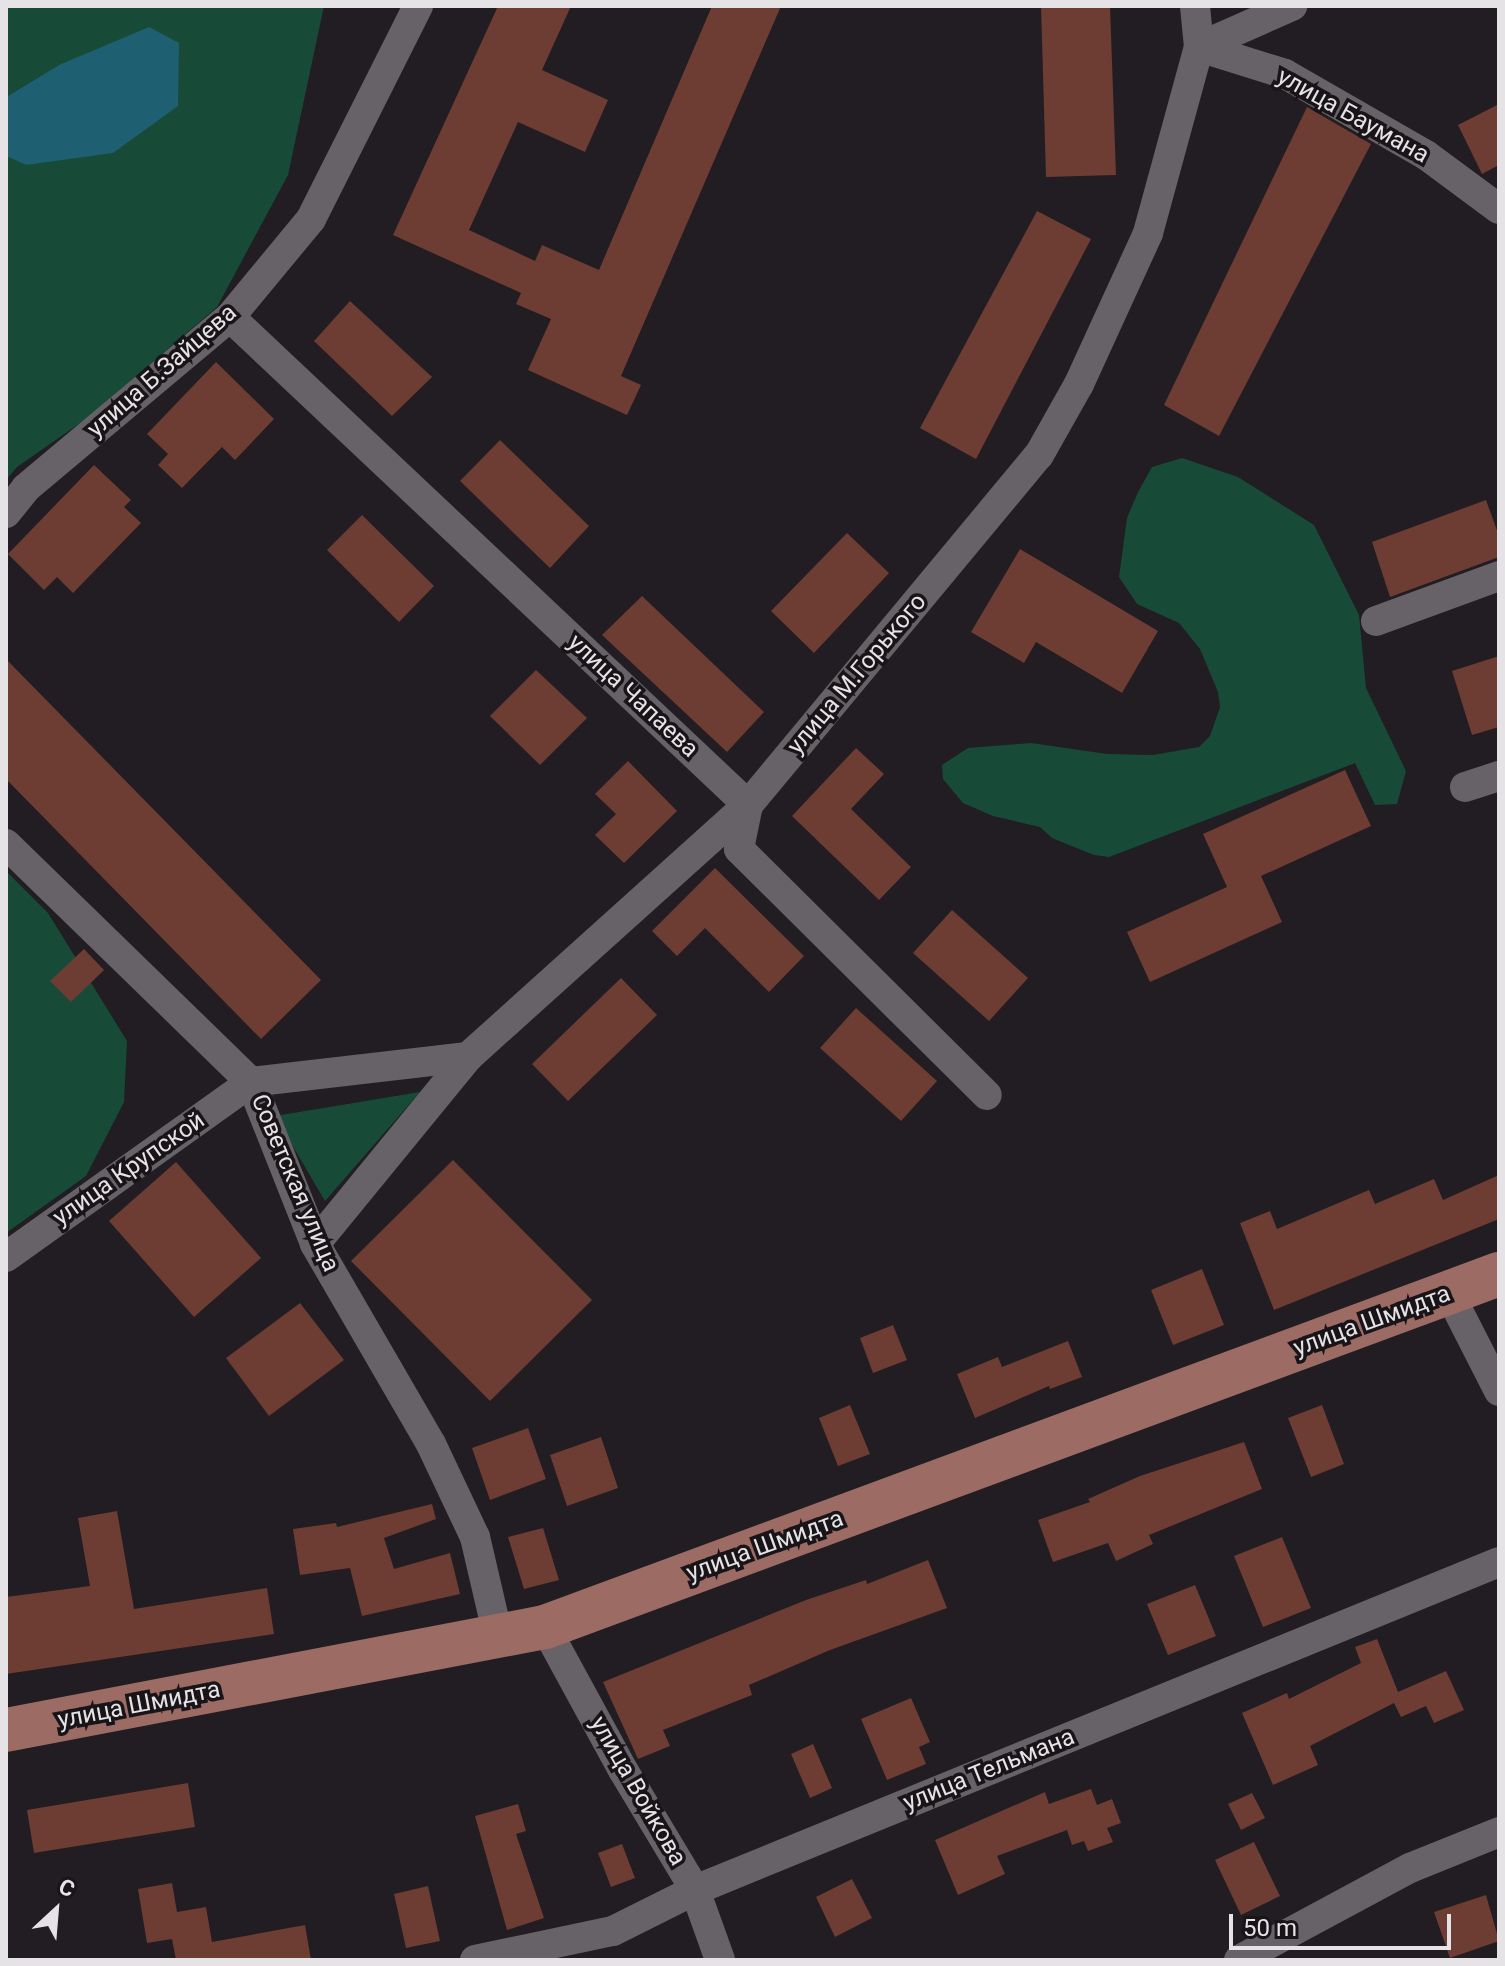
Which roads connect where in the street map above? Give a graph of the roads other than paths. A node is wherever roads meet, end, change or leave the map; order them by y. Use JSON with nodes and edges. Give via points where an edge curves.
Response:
{"nodes":[{"id":1,"x":418,"y":6,"type":"edge"},
{"id":2,"x":1195,"y":6,"type":"edge"},
{"id":3,"x":1292,"y":6,"type":"edge"},
{"id":4,"x":1199,"y":47,"type":"junction"},
{"id":5,"x":1499,"y":209,"type":"edge"},
{"id":6,"x":230,"y":317,"type":"junction"},
{"id":7,"x":6,"y":513,"type":"edge"},
{"id":8,"x":1499,"y":576,"type":"edge"},
{"id":9,"x":1376,"y":621,"type":"dead end"},
{"id":10,"x":1499,"y":776,"type":"edge"},
{"id":11,"x":1465,"y":787,"type":"dead end"},
{"id":12,"x":748,"y":805,"type":"junction"},
{"id":13,"x":6,"y":844,"type":"edge"},
{"id":14,"x":468,"y":1057,"type":"junction"},
{"id":15,"x":251,"y":1082,"type":"junction"},
{"id":16,"x":987,"y":1095,"type":"dead end"},
{"id":17,"x":315,"y":1244,"type":"junction"},
{"id":18,"x":6,"y":1257,"type":"edge"},
{"id":19,"x":1499,"y":1274,"type":"edge"},
{"id":20,"x":1449,"y":1293,"type":"junction"},
{"id":21,"x":1499,"y":1391,"type":"edge"},
{"id":22,"x":1499,"y":1562,"type":"edge"},
{"id":23,"x":545,"y":1627,"type":"junction"},
{"id":24,"x":498,"y":1636,"type":"junction"},
{"id":25,"x":6,"y":1730,"type":"edge"},
{"id":26,"x":1499,"y":1832,"type":"edge"},
{"id":27,"x":695,"y":1890,"type":"junction"},
{"id":28,"x":475,"y":1960,"type":"edge"},
{"id":29,"x":720,"y":1960,"type":"edge"},
{"id":30,"x":1239,"y":1960,"type":"edge"}],
"edges":[{"from":1,"to":6,"type":"street","name":"улица Б.Зайцева","via":[[311,219]]},
{"from":2,"to":4,"type":"street","name":"улица М.Горького"},
{"from":3,"to":4,"type":"street"},
{"from":4,"to":5,"type":"street","name":"улица Баумана","via":[[1285,74],[1426,155]]},
{"from":4,"to":12,"type":"street","name":"улица М.Горького","via":[[1148,233],[1079,384],[1039,455]]},
{"from":6,"to":7,"type":"street","name":"улица Б.Зайцева","via":[[26,488]]},
{"from":6,"to":12,"type":"street","name":"улица Чапаева"},
{"from":8,"to":9,"type":"street"},
{"from":10,"to":11,"type":"street"},
{"from":12,"to":14,"type":"street","name":"улица М.Горького"},
{"from":12,"to":16,"type":"street","via":[[739,849]]},
{"from":13,"to":15,"type":"street","name":"Советская улица"},
{"from":14,"to":15,"type":"street"},
{"from":14,"to":17,"type":"street","name":"улица М.Горького"},
{"from":15,"to":17,"type":"street","name":"Советская улица"},
{"from":15,"to":18,"type":"street","name":"улица Крупской"},
{"from":17,"to":24,"type":"street","name":"Советская улица","via":[[431,1444],[475,1537]]},
{"from":19,"to":20,"type":"main road","name":"улица Шмидта"},
{"from":20,"to":21,"type":"street"},
{"from":20,"to":23,"type":"main road","name":"улица Шмидта"},
{"from":22,"to":27,"type":"street","name":"улица Тельмана"},
{"from":23,"to":24,"type":"main road","name":"улица Шмидта"},
{"from":23,"to":27,"type":"street","name":"улица Войкова"},
{"from":24,"to":25,"type":"main road","name":"улица Шмидта"},
{"from":26,"to":30,"type":"street","via":[[1410,1868]]},
{"from":27,"to":28,"type":"street","name":"улица Тельмана","via":[[613,1931]]},
{"from":27,"to":29,"type":"street","name":"улица Войкова"}]}
